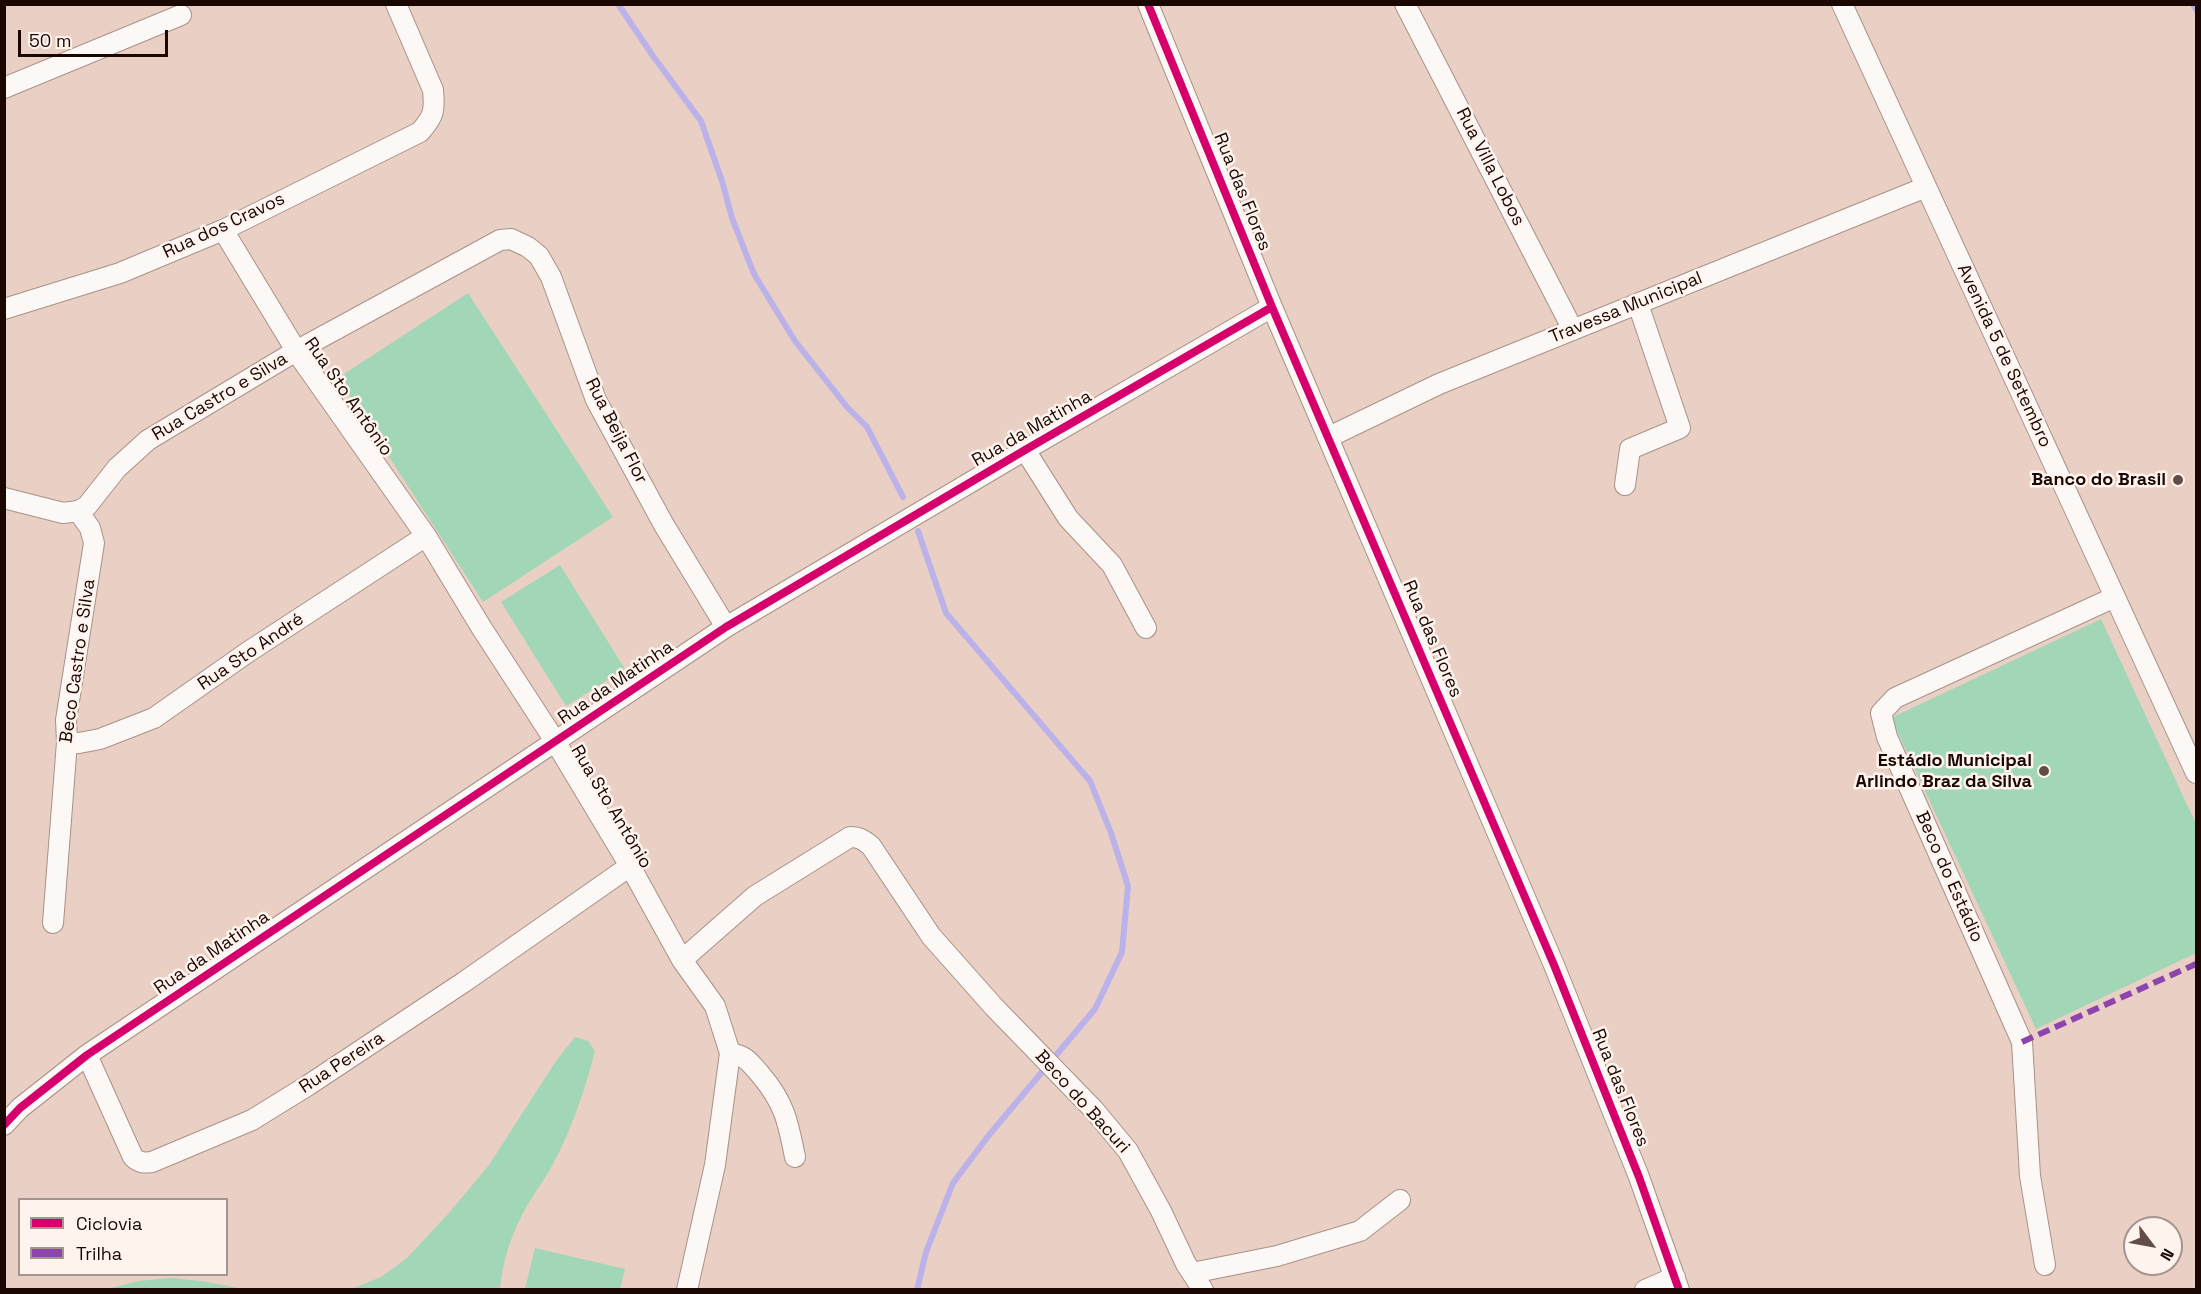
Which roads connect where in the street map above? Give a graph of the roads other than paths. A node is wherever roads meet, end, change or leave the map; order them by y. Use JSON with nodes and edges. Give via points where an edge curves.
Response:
{"nodes":[{"id":1,"x":396,"y":4,"type":"edge"},
{"id":2,"x":1149,"y":4,"type":"edge"},
{"id":3,"x":1405,"y":4,"type":"edge"},
{"id":4,"x":1842,"y":4,"type":"edge"},
{"id":5,"x":181,"y":15,"type":"dead end"},
{"id":6,"x":4,"y":88,"type":"edge"},
{"id":7,"x":1926,"y":187,"type":"junction"},
{"id":8,"x":223,"y":230,"type":"junction"},
{"id":9,"x":511,"y":239,"type":"joint"},
{"id":10,"x":1638,"y":304,"type":"junction"},
{"id":11,"x":1272,"y":307,"type":"junction"},
{"id":12,"x":4,"y":309,"type":"edge"},
{"id":13,"x":1573,"y":330,"type":"junction"},
{"id":14,"x":296,"y":351,"type":"junction"},
{"id":15,"x":1329,"y":437,"type":"junction"},
{"id":16,"x":1025,"y":450,"type":"junction"},
{"id":17,"x":1625,"y":485,"type":"dead end"},
{"id":18,"x":4,"y":498,"type":"edge"},
{"id":19,"x":78,"y":511,"type":"junction"},
{"id":20,"x":426,"y":536,"type":"junction"},
{"id":21,"x":2115,"y":597,"type":"junction"},
{"id":22,"x":726,"y":627,"type":"junction"},
{"id":23,"x":1146,"y":628,"type":"dead end"},
{"id":24,"x":555,"y":741,"type":"junction"},
{"id":25,"x":67,"y":742,"type":"junction"},
{"id":26,"x":2196,"y":773,"type":"edge"},
{"id":27,"x":630,"y":866,"type":"junction"},
{"id":28,"x":53,"y":923,"type":"dead end"},
{"id":29,"x":682,"y":960,"type":"junction"},
{"id":30,"x":730,"y":1053,"type":"junction"},
{"id":31,"x":87,"y":1055,"type":"junction"},
{"id":32,"x":4,"y":1125,"type":"edge"},
{"id":33,"x":795,"y":1156,"type":"dead end"},
{"id":34,"x":1400,"y":1200,"type":"dead end"},
{"id":35,"x":2045,"y":1265,"type":"dead end"},
{"id":36,"x":1198,"y":1281,"type":"edge"},
{"id":37,"x":1677,"y":1283,"type":"edge"},
{"id":38,"x":687,"y":1290,"type":"edge"},
{"id":39,"x":1645,"y":1290,"type":"edge"}],
"edges":[{"from":1,"to":8,"type":"street","name":"Rua dos Cravos","via":[[433,90],[432,119],[406,140]]},
{"from":2,"to":11,"type":"street","name":"Rua das Flores"},
{"from":3,"to":13,"type":"street","name":"Rua Villa Lobos"},
{"from":4,"to":7,"type":"street","name":"Avenida 5 de Setembro"},
{"from":5,"to":6,"type":"street"},
{"from":7,"to":10,"type":"street","name":"Travessa Municipal"},
{"from":7,"to":21,"type":"street","name":"Avenida 5 de Setembro"},
{"from":8,"to":12,"type":"street","name":"Rua dos Cravos","via":[[120,273]]},
{"from":8,"to":14,"type":"street","name":"Rua Sto Antônio"},
{"from":9,"to":14,"type":"street","name":"Rua Castro e Silva","via":[[500,240]]},
{"from":9,"to":22,"type":"street","name":"Rua Beija Flor","via":[[534,252],[551,277],[596,400],[664,525]]},
{"from":10,"to":13,"type":"street","name":"Travessa Municipal"},
{"from":10,"to":17,"type":"street","via":[[1680,428],[1630,448]]},
{"from":11,"to":15,"type":"street","name":"Rua das Flores"},
{"from":11,"to":16,"type":"street","name":"Rua da Matinha"},
{"from":13,"to":15,"type":"street","name":"Travessa Municipal","via":[[1439,384]]},
{"from":14,"to":19,"type":"street","name":"Rua Castro e Silva","via":[[148,440]]},
{"from":14,"to":20,"type":"street","name":"Rua Sto Antônio"},
{"from":15,"to":37,"type":"street","name":"Rua das Flores","via":[[1563,986]]},
{"from":16,"to":22,"type":"street","name":"Rua da Matinha"},
{"from":16,"to":23,"type":"street","via":[[1068,518],[1112,565]]},
{"from":18,"to":19,"type":"street","via":[[63,513]]},
{"from":19,"to":25,"type":"street","name":"Beco Castro e Silva","via":[[90,528],[94,543],[66,720]]},
{"from":20,"to":24,"type":"street","name":"Rua Sto Antônio"},
{"from":20,"to":25,"type":"street","name":"Rua Sto André","via":[[154,718],[100,739]]},
{"from":21,"to":26,"type":"street","name":"Avenida 5 de Setembro"},
{"from":21,"to":35,"type":"street","name":"Beco do Estádio","via":[[1895,698],[1881,713],[1887,737],[2022,1042],[2030,1176]]},
{"from":22,"to":24,"type":"street","name":"Rua da Matinha"},
{"from":24,"to":27,"type":"street","name":"Rua Sto Antônio"},
{"from":24,"to":31,"type":"street","name":"Rua da Matinha"},
{"from":25,"to":28,"type":"street","name":"Beco Castro e Silva"},
{"from":27,"to":29,"type":"street","name":"Rua Sto Antônio"},
{"from":27,"to":31,"type":"street","name":"Rua Pereira","via":[[307,1086],[252,1120],[152,1162],[137,1161],[133,1156]]},
{"from":29,"to":30,"type":"street","name":"Rua Sto Antônio","via":[[715,1006]]},
{"from":29,"to":36,"type":"street","name":"Beco do Bacuri","via":[[755,896],[850,837],[858,837],[871,846],[931,936],[1128,1151]]},
{"from":30,"to":33,"type":"street","via":[[743,1055],[774,1091],[789,1127]]},
{"from":30,"to":38,"type":"street","name":"Rua Sto Antônio","via":[[715,1165]]},
{"from":31,"to":32,"type":"street","name":"Rua da Matinha"},
{"from":34,"to":36,"type":"street","via":[[1360,1231]]},
{"from":37,"to":39,"type":"street"}]}
